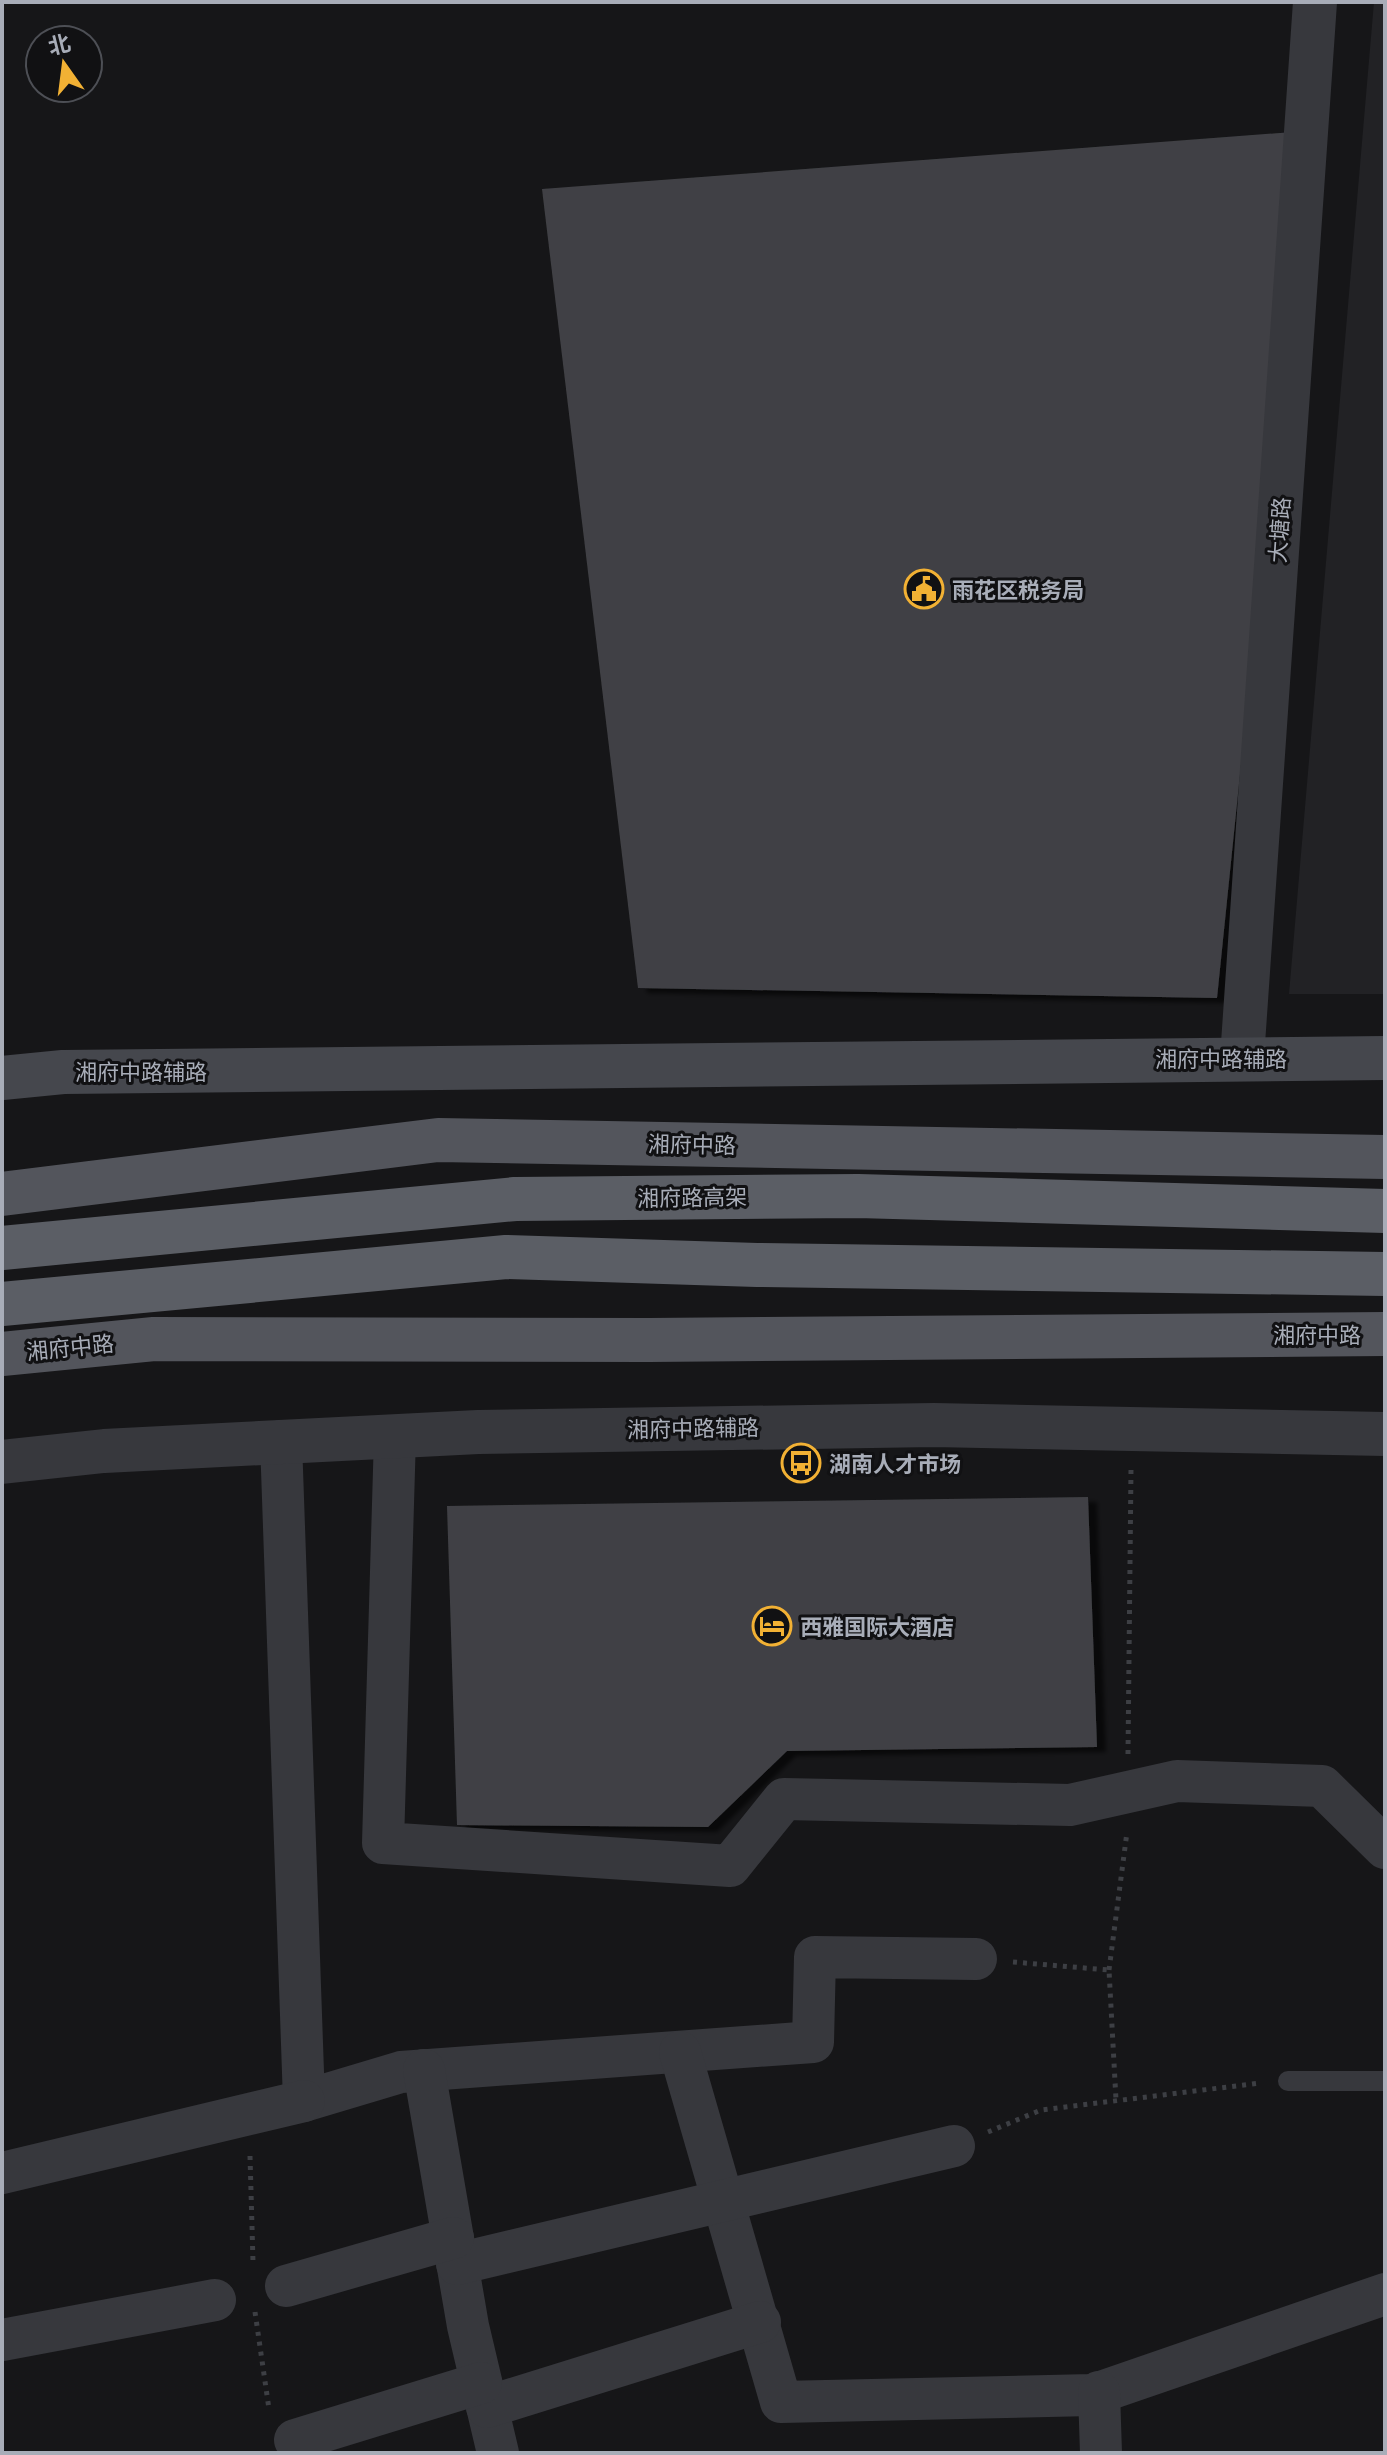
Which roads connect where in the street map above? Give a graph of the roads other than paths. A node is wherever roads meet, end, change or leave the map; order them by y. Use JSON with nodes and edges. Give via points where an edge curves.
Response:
{"nodes":[{"id":1,"x":1315,"y":2,"type":"edge"},
{"id":2,"x":1242,"y":1058,"type":"junction"},
{"id":3,"x":1385,"y":1058,"type":"edge"},
{"id":4,"x":2,"y":1078,"type":"edge"},
{"id":5,"x":1385,"y":1157,"type":"edge"},
{"id":6,"x":2,"y":1194,"type":"edge"},
{"id":7,"x":1385,"y":1211,"type":"edge"},
{"id":8,"x":2,"y":1248,"type":"edge"},
{"id":9,"x":1385,"y":1274,"type":"edge"},
{"id":10,"x":2,"y":1304,"type":"edge"},
{"id":11,"x":1385,"y":1334,"type":"edge"},
{"id":12,"x":2,"y":1354,"type":"edge"},
{"id":13,"x":1385,"y":1434,"type":"edge"},
{"id":14,"x":395,"y":1436,"type":"junction"},
{"id":15,"x":281,"y":1441,"type":"junction"},
{"id":16,"x":2,"y":1462,"type":"edge"},
{"id":17,"x":1385,"y":1848,"type":"edge"},
{"id":18,"x":976,"y":1959,"type":"road end"},
{"id":19,"x":680,"y":2052,"type":"junction"},
{"id":20,"x":424,"y":2070,"type":"junction"},
{"id":21,"x":1288,"y":2081,"type":"road end"},
{"id":22,"x":1385,"y":2081,"type":"edge"},
{"id":23,"x":304,"y":2101,"type":"junction"},
{"id":24,"x":954,"y":2146,"type":"road end"},
{"id":25,"x":2,"y":2173,"type":"edge"},
{"id":26,"x":723,"y":2201,"type":"junction"},
{"id":27,"x":455,"y":2251,"type":"junction"},
{"id":28,"x":286,"y":2286,"type":"dead end"},
{"id":29,"x":1385,"y":2294,"type":"edge"},
{"id":30,"x":215,"y":2300,"type":"dead end"},
{"id":31,"x":760,"y":2322,"type":"junction"},
{"id":32,"x":2,"y":2340,"type":"edge"},
{"id":33,"x":1099,"y":2392,"type":"junction"},
{"id":34,"x":484,"y":2395,"type":"junction"},
{"id":35,"x":295,"y":2440,"type":"dead end"},
{"id":36,"x":498,"y":2453,"type":"edge"},
{"id":37,"x":1101,"y":2453,"type":"edge"}],
"edges":[{"from":1,"to":2,"type":"street","name":"大塘路"},
{"from":2,"to":3,"type":"main road","name":"湘府中路辅路"},
{"from":2,"to":4,"type":"main road","name":"湘府中路辅路","via":[[63,1072]]},
{"from":5,"to":6,"type":"main road","name":"湘府中路","via":[[438,1140]]},
{"from":7,"to":8,"type":"highway","name":"湘府路高架","via":[[858,1196],[515,1199]]},
{"from":9,"to":10,"type":"highway","via":[[506,1257]]},
{"from":11,"to":12,"type":"main road","name":"湘府中路","via":[[154,1339]]},
{"from":13,"to":14,"type":"street","name":"湘府中路辅路","via":[[934,1425]]},
{"from":14,"to":15,"type":"street","name":"湘府中路辅路"},
{"from":14,"to":17,"type":"street","via":[[383,1843],[730,1866],[784,1799],[1070,1805],[1177,1781],[1322,1786]]},
{"from":15,"to":16,"type":"street","name":"湘府中路辅路"},
{"from":15,"to":23,"type":"street"},
{"from":18,"to":19,"type":"street","via":[[815,1957],[813,2042]]},
{"from":19,"to":20,"type":"street"},
{"from":19,"to":26,"type":"street"},
{"from":20,"to":23,"type":"street"},
{"from":20,"to":27,"type":"street"},
{"from":21,"to":22,"type":"lane"},
{"from":23,"to":25,"type":"street"},
{"from":24,"to":26,"type":"street"},
{"from":26,"to":27,"type":"street"},
{"from":26,"to":31,"type":"street"},
{"from":27,"to":28,"type":"street"},
{"from":27,"to":34,"type":"street"},
{"from":29,"to":33,"type":"street"},
{"from":30,"to":32,"type":"street"},
{"from":31,"to":33,"type":"street","via":[[781,2402]]},
{"from":31,"to":34,"type":"street"},
{"from":33,"to":37,"type":"street"},
{"from":34,"to":35,"type":"street"},
{"from":34,"to":36,"type":"street"}]}
